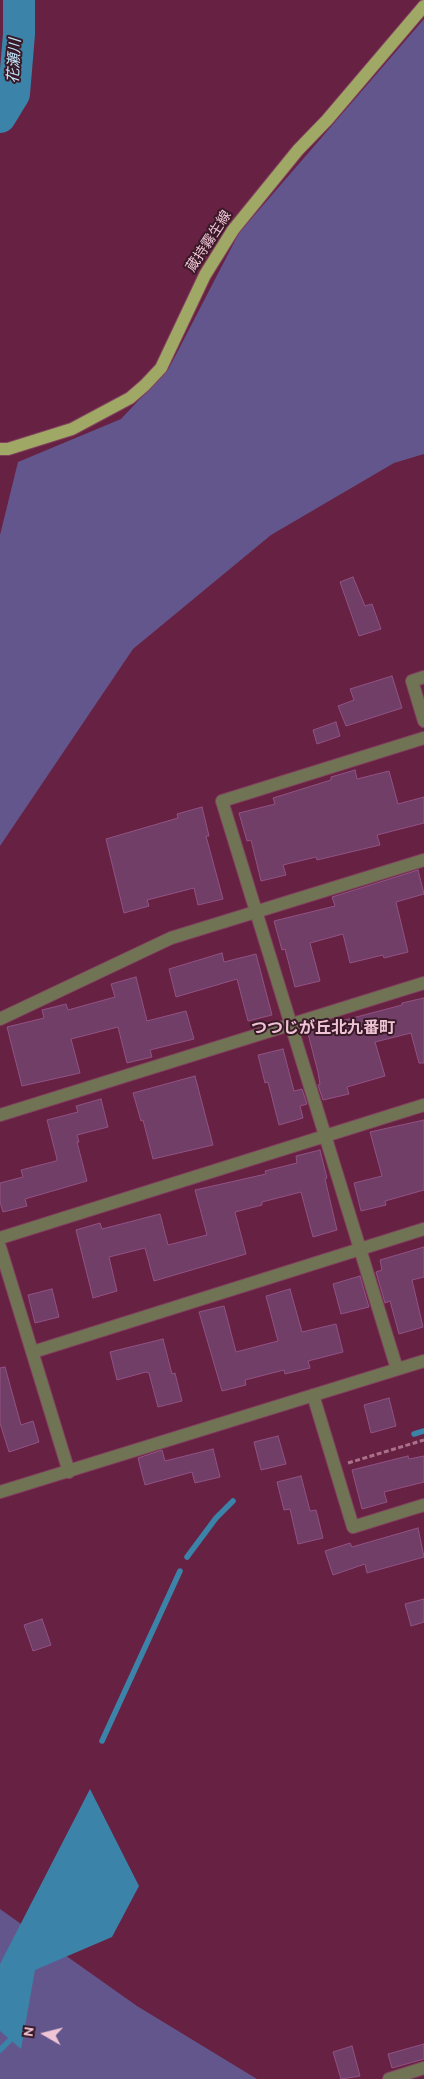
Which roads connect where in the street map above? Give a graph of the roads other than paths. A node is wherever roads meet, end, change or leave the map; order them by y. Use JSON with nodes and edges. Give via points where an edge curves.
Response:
{"nodes":[{"id":1,"x":424,"y":6,"type":"edge"},
{"id":2,"x":0,"y":449,"type":"edge"},
{"id":3,"x":424,"y":677,"type":"edge"},
{"id":4,"x":424,"y":721,"type":"edge"},
{"id":5,"x":424,"y":738,"type":"edge"},
{"id":6,"x":424,"y":860,"type":"edge"},
{"id":7,"x":255,"y":912,"type":"junction"},
{"id":8,"x":424,"y":983,"type":"edge"},
{"id":9,"x":0,"y":1019,"type":"edge"},
{"id":10,"x":290,"y":1024,"type":"junction"},
{"id":11,"x":424,"y":1105,"type":"edge"},
{"id":12,"x":0,"y":1115,"type":"edge"},
{"id":13,"x":325,"y":1136,"type":"junction"},
{"id":14,"x":424,"y":1229,"type":"edge"},
{"id":15,"x":0,"y":1238,"type":"edge"},
{"id":16,"x":0,"y":1246,"type":"edge"},
{"id":17,"x":361,"y":1249,"type":"junction"},
{"id":18,"x":33,"y":1352,"type":"junction"},
{"id":19,"x":424,"y":1361,"type":"edge"},
{"id":20,"x":397,"y":1369,"type":"junction"},
{"id":21,"x":313,"y":1395,"type":"junction"},
{"id":22,"x":69,"y":1472,"type":"junction"},
{"id":23,"x":0,"y":1492,"type":"edge"},
{"id":24,"x":424,"y":1505,"type":"edge"},
{"id":25,"x":424,"y":2068,"type":"edge"},
{"id":26,"x":389,"y":2079,"type":"edge"}],
"edges":[{"from":1,"to":2,"type":"main road","name":"蔵持霧生線","via":[[233,230],[205,275],[161,368],[145,385],[130,398],[72,429]]},
{"from":3,"to":4,"type":"street","via":[[412,681]]},
{"from":5,"to":7,"type":"street","via":[[222,801]]},
{"from":6,"to":7,"type":"street"},
{"from":7,"to":9,"type":"street","via":[[171,938]]},
{"from":7,"to":10,"type":"street"},
{"from":8,"to":10,"type":"street"},
{"from":10,"to":12,"type":"street"},
{"from":10,"to":13,"type":"street"},
{"from":11,"to":13,"type":"street"},
{"from":13,"to":15,"type":"street"},
{"from":13,"to":17,"type":"street"},
{"from":14,"to":17,"type":"street"},
{"from":16,"to":18,"type":"street"},
{"from":17,"to":18,"type":"street"},
{"from":17,"to":20,"type":"street"},
{"from":18,"to":22,"type":"street"},
{"from":19,"to":20,"type":"street"},
{"from":20,"to":21,"type":"street"},
{"from":21,"to":22,"type":"street"},
{"from":21,"to":24,"type":"street","via":[[353,1527]]},
{"from":22,"to":23,"type":"street"},
{"from":25,"to":26,"type":"street"}]}
